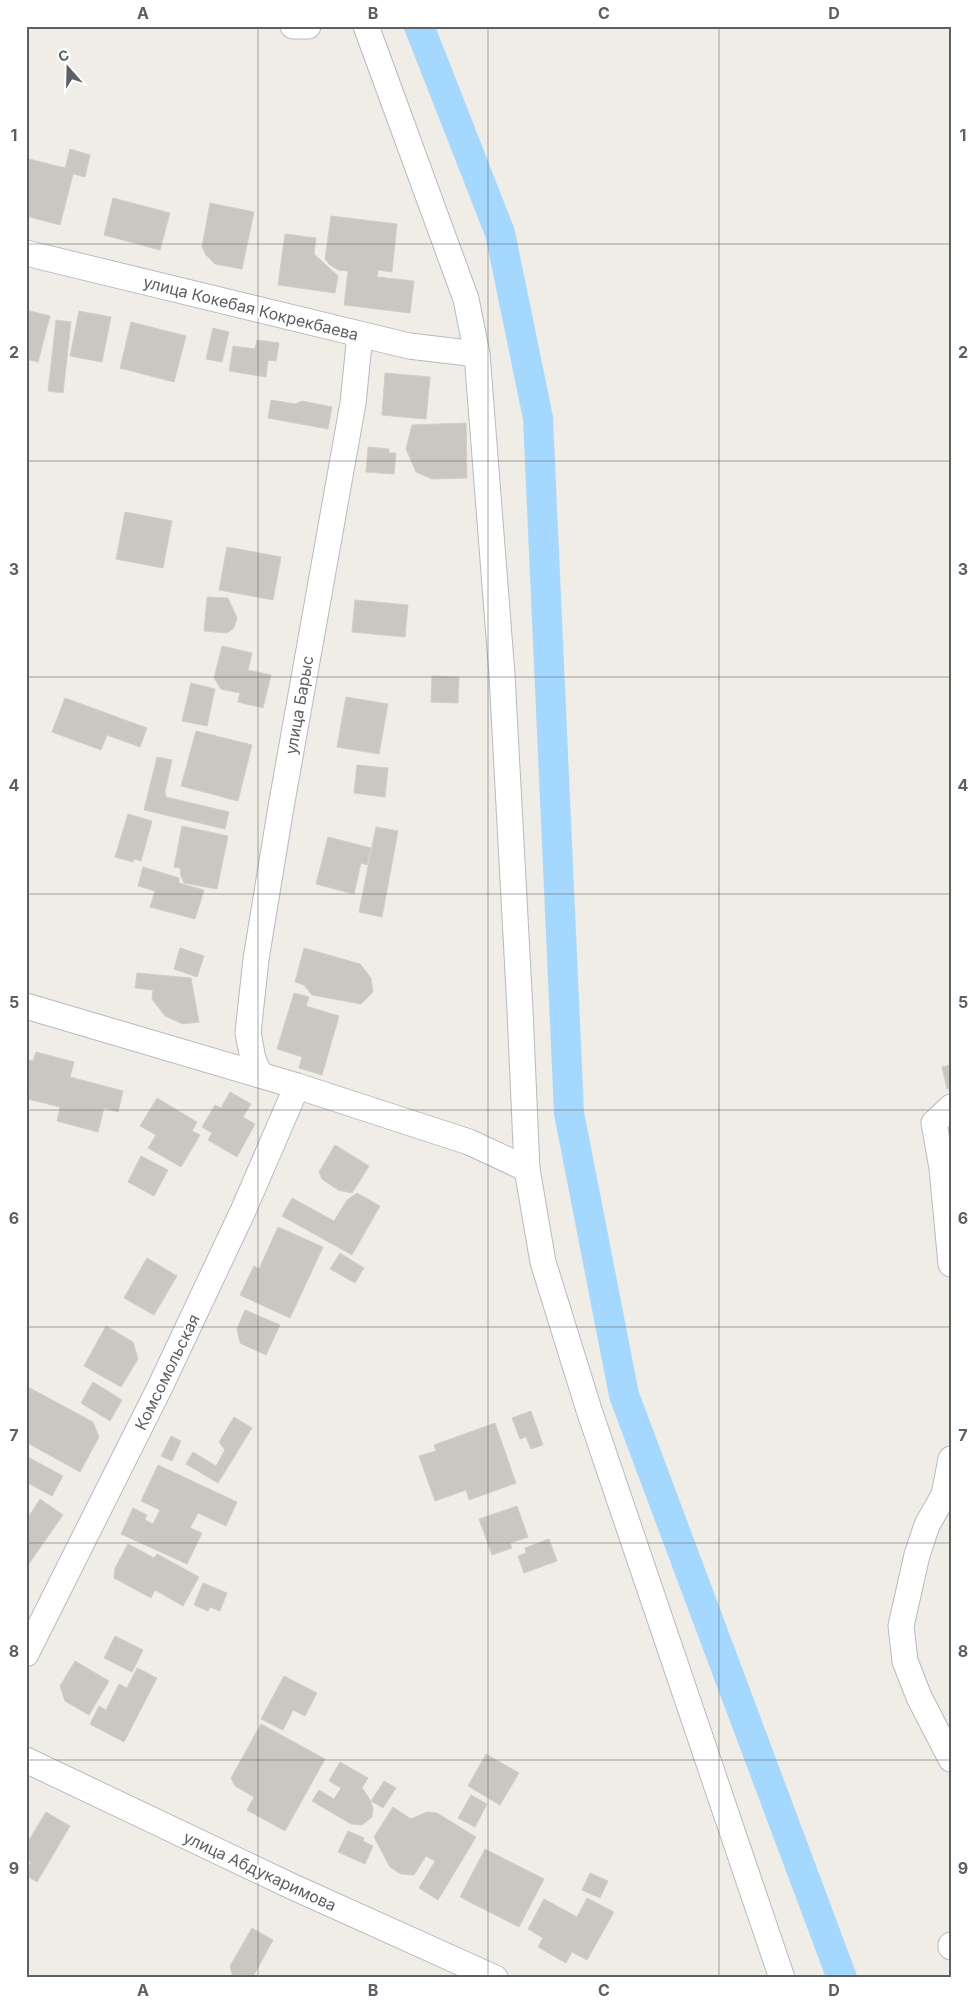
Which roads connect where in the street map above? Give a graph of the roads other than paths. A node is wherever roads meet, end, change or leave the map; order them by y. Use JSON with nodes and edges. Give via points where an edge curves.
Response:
{"nodes":[{"id":1,"x":294,"y":26,"type":"edge"},
{"id":2,"x":308,"y":26,"type":"edge"},
{"id":3,"x":366,"y":26,"type":"edge"},
{"id":4,"x":26,"y":253,"type":"edge"},
{"id":5,"x":360,"y":335,"type":"junction"},
{"id":6,"x":477,"y":354,"type":"junction"},
{"id":7,"x":26,"y":1006,"type":"edge"},
{"id":8,"x":260,"y":1075,"type":"junction"},
{"id":9,"x":297,"y":1086,"type":"junction"},
{"id":10,"x":951,"y":1107,"type":"edge"},
{"id":11,"x":527,"y":1169,"type":"junction"},
{"id":12,"x":951,"y":1264,"type":"edge"},
{"id":13,"x":951,"y":1459,"type":"edge"},
{"id":14,"x":26,"y":1654,"type":"edge"},
{"id":15,"x":951,"y":1759,"type":"edge"},
{"id":16,"x":26,"y":1760,"type":"edge"},
{"id":17,"x":495,"y":1978,"type":"edge"},
{"id":18,"x":782,"y":1978,"type":"edge"}],
"edges":[{"from":1,"to":2,"type":"street"},
{"from":3,"to":6,"type":"street","via":[[466,299]]},
{"from":4,"to":5,"type":"street","name":"улица Кокебая Кокрекбаева"},
{"from":5,"to":6,"type":"street","name":"улица Кокебая Кокрекбаева","via":[[409,346]]},
{"from":5,"to":8,"type":"street","name":"улица Барыс","via":[[353,403],[256,959],[248,1033]]},
{"from":6,"to":11,"type":"street","via":[[502,675]]},
{"from":7,"to":8,"type":"street"},
{"from":8,"to":9,"type":"street"},
{"from":9,"to":11,"type":"street","via":[[468,1142]]},
{"from":9,"to":14,"type":"street","name":"Комсомольская","via":[[243,1211],[160,1387]]},
{"from":10,"to":12,"type":"street","via":[[934,1123],[942,1168]]},
{"from":11,"to":18,"type":"street","via":[[543,1262],[586,1401]]},
{"from":13,"to":15,"type":"street","via":[[944,1495],[927,1525],[920,1548],[901,1626],[905,1661],[919,1697]]},
{"from":16,"to":17,"type":"street","name":"улица Абдукаримова","via":[[291,1886]]}]}
